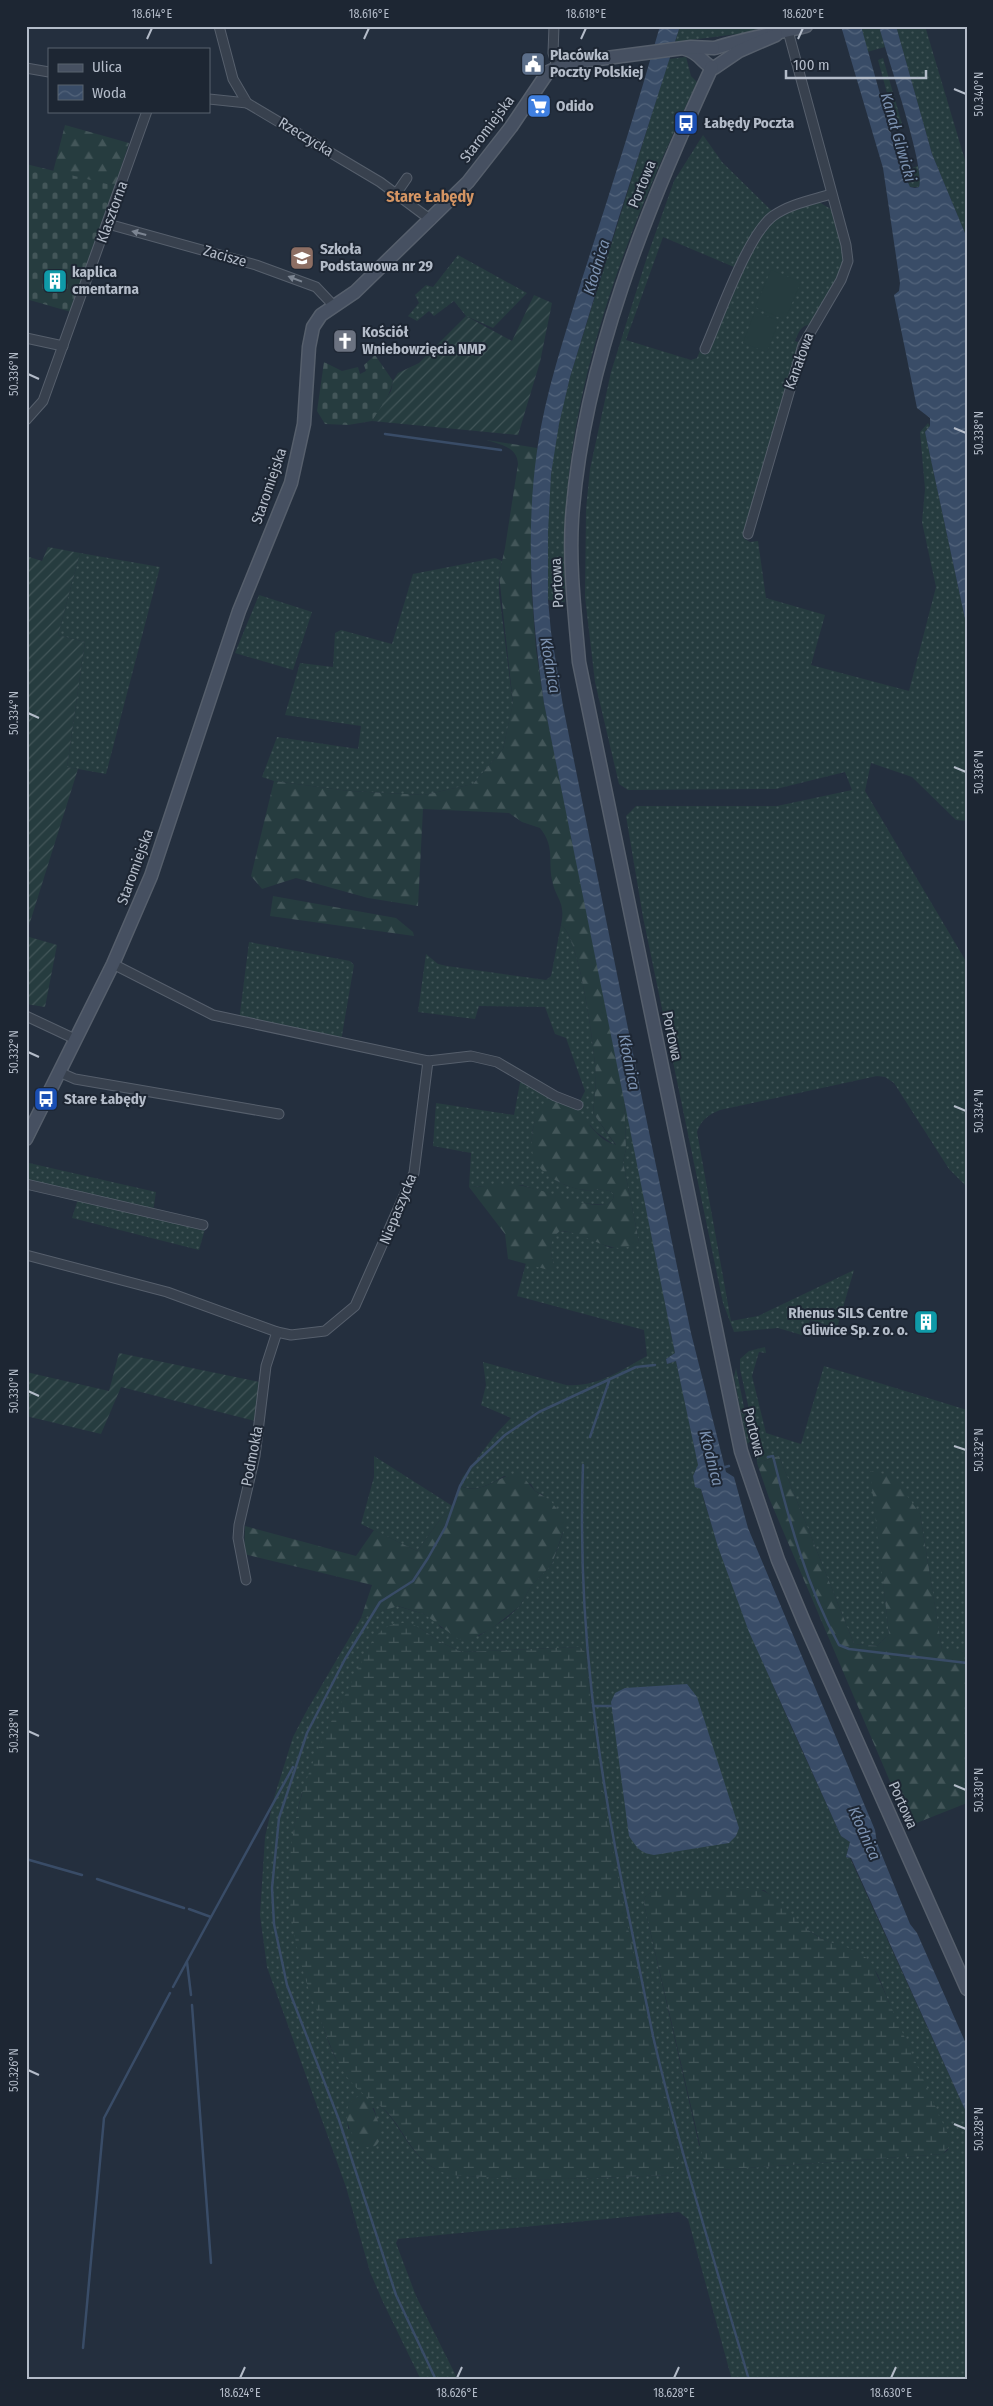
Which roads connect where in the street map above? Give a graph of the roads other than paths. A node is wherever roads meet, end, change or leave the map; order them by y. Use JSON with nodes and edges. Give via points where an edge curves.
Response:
{"nodes":[{"id":1,"x":219,"y":26,"type":"edge"},
{"id":2,"x":554,"y":26,"type":"edge"},
{"id":3,"x":806,"y":26,"type":"edge"},
{"id":4,"x":782,"y":33,"type":"junction"},
{"id":5,"x":714,"y":48,"type":"junction"},
{"id":6,"x":683,"y":49,"type":"junction"},
{"id":7,"x":724,"y":60,"type":"junction"},
{"id":8,"x":708,"y":64,"type":"junction"},
{"id":9,"x":557,"y":67,"type":"junction"},
{"id":10,"x":26,"y":68,"type":"edge"},
{"id":11,"x":48,"y":72,"type":"edge"},
{"id":12,"x":210,"y":99,"type":"edge"},
{"id":13,"x":247,"y":103,"type":"junction"},
{"id":14,"x":148,"y":112,"type":"edge"},
{"id":15,"x":407,"y":178,"type":"dead end"},
{"id":16,"x":396,"y":194,"type":"junction"},
{"id":17,"x":831,"y":194,"type":"junction"},
{"id":18,"x":431,"y":220,"type":"junction"},
{"id":19,"x":108,"y":224,"type":"junction"},
{"id":20,"x":334,"y":306,"type":"junction"},
{"id":21,"x":26,"y":338,"type":"edge"},
{"id":22,"x":63,"y":346,"type":"junction"},
{"id":23,"x":705,"y":349,"type":"dead end"},
{"id":24,"x":26,"y":420,"type":"edge"},
{"id":25,"x":748,"y":534,"type":"dead end"},
{"id":26,"x":113,"y":964,"type":"junction"},
{"id":27,"x":26,"y":1016,"type":"edge"},
{"id":28,"x":75,"y":1039,"type":"junction"},
{"id":29,"x":428,"y":1061,"type":"junction"},
{"id":30,"x":59,"y":1072,"type":"junction"},
{"id":31,"x":578,"y":1105,"type":"dead end"},
{"id":32,"x":279,"y":1114,"type":"dead end"},
{"id":33,"x":26,"y":1139,"type":"edge"},
{"id":34,"x":26,"y":1184,"type":"edge"},
{"id":35,"x":203,"y":1225,"type":"dead end"},
{"id":36,"x":26,"y":1255,"type":"edge"},
{"id":37,"x":277,"y":1332,"type":"junction"},
{"id":38,"x":246,"y":1580,"type":"dead end"},
{"id":39,"x":967,"y":1989,"type":"edge"}],
"edges":[{"from":1,"to":13,"type":"street","name":"Rzeczycka","via":[[233,79]]},
{"from":2,"to":9,"type":"street","via":[[553,53]]},
{"from":3,"to":4,"type":"street"},
{"from":4,"to":5,"type":"street"},
{"from":4,"to":7,"type":"street","via":[[748,46]]},
{"from":4,"to":17,"type":"street","name":"Kanałowa"},
{"from":5,"to":6,"type":"street"},
{"from":5,"to":7,"type":"street","via":[[722,52]]},
{"from":5,"to":8,"type":"street","via":[[706,52]]},
{"from":6,"to":8,"type":"street","via":[[691,50]]},
{"from":6,"to":9,"type":"street"},
{"from":7,"to":8,"type":"street","via":[[719,66]]},
{"from":8,"to":39,"type":"street","name":"Portowa","via":[[650,205],[589,404],[572,520],[579,662],[741,1451],[804,1622]]},
{"from":9,"to":18,"type":"street","name":"Staromiejska","via":[[548,72],[468,182]]},
{"from":10,"to":11,"type":"street"},
{"from":12,"to":13,"type":"street"},
{"from":13,"to":16,"type":"street","name":"Rzeczycka","via":[[329,150]]},
{"from":14,"to":19,"type":"street","name":"Klasztorna"},
{"from":15,"to":16,"type":"street"},
{"from":16,"to":18,"type":"street","name":"Rzeczycka"},
{"from":17,"to":23,"type":"street","via":[[787,208],[763,225],[752,242]]},
{"from":17,"to":25,"type":"street","name":"Kanałowa","via":[[848,261],[841,280],[802,345]]},
{"from":18,"to":20,"type":"street","name":"Staromiejska","via":[[355,292]]},
{"from":20,"to":19,"type":"street","name":"Zacisze","one_way":true,"via":[[316,287],[256,265]]},
{"from":19,"to":22,"type":"street","name":"Klasztorna"},
{"from":20,"to":26,"type":"street","name":"Staromiejska","via":[[318,317],[311,332],[304,424],[291,483],[226,646],[150,876]]},
{"from":21,"to":22,"type":"street"},
{"from":22,"to":24,"type":"street","name":"Klasztorna","via":[[43,401]]},
{"from":26,"to":28,"type":"street","name":"Staromiejska"},
{"from":26,"to":29,"type":"street","via":[[213,1016]]},
{"from":27,"to":28,"type":"street"},
{"from":28,"to":30,"type":"street","name":"Staromiejska"},
{"from":29,"to":31,"type":"street","via":[[471,1056],[497,1062],[555,1096]]},
{"from":29,"to":37,"type":"street","name":"Niepaszycka","via":[[414,1173],[355,1306],[325,1331],[291,1335]]},
{"from":30,"to":32,"type":"street","via":[[88,1082]]},
{"from":30,"to":33,"type":"street","name":"Staromiejska"},
{"from":34,"to":35,"type":"street"},
{"from":36,"to":37,"type":"street","name":"Niepaszycka","via":[[167,1292]]},
{"from":37,"to":38,"type":"street","name":"Podmokła","via":[[266,1366],[255,1456],[239,1525],[238,1538]]}]}
